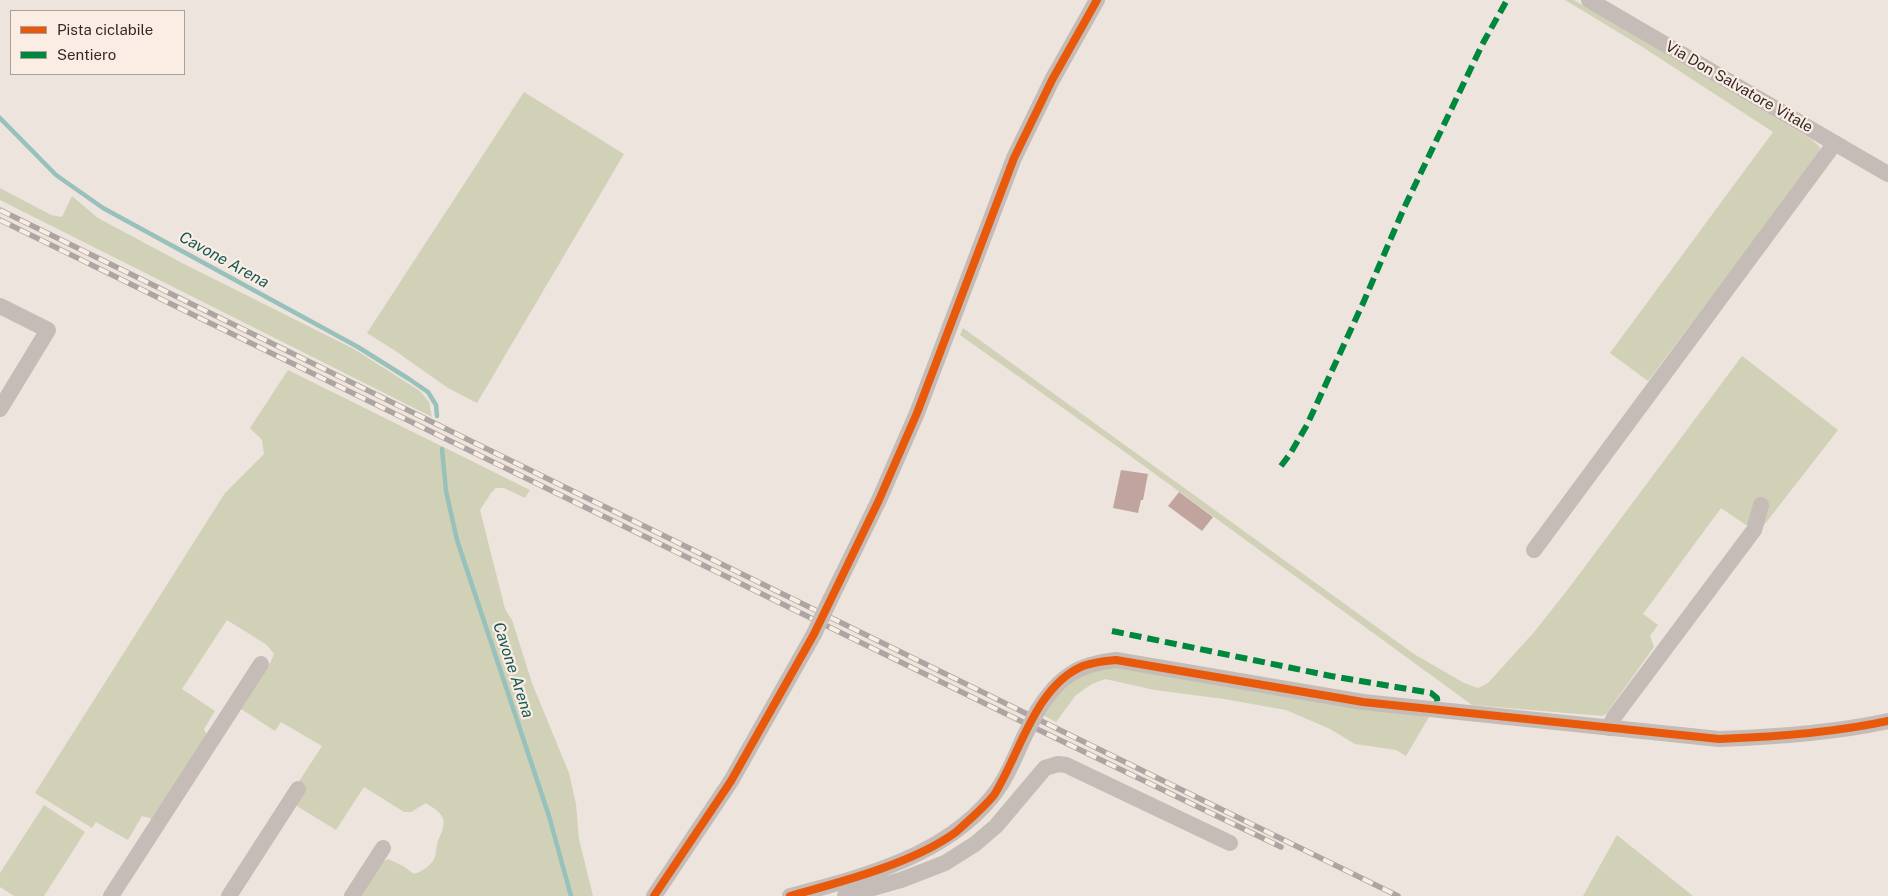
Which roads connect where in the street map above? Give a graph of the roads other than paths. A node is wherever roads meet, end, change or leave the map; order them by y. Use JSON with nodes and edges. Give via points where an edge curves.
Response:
{"nodes":[{"id":1,"x":1096,"y":0,"type":"edge"},
{"id":2,"x":1589,"y":0,"type":"edge"},
{"id":3,"x":1834,"y":142,"type":"junction"},
{"id":4,"x":1888,"y":174,"type":"edge"},
{"id":5,"x":0,"y":306,"type":"edge"},
{"id":6,"x":0,"y":409,"type":"edge"},
{"id":7,"x":1761,"y":505,"type":"dead end"},
{"id":8,"x":1534,"y":550,"type":"dead end"},
{"id":9,"x":261,"y":664,"type":"dead end"},
{"id":10,"x":1888,"y":720,"type":"edge"},
{"id":11,"x":1609,"y":728,"type":"junction"},
{"id":12,"x":298,"y":789,"type":"dead end"},
{"id":13,"x":1230,"y":843,"type":"dead end"},
{"id":14,"x":383,"y":848,"type":"dead end"},
{"id":15,"x":112,"y":896,"type":"edge"},
{"id":16,"x":228,"y":896,"type":"edge"},
{"id":17,"x":352,"y":896,"type":"edge"},
{"id":18,"x":654,"y":896,"type":"edge"},
{"id":19,"x":790,"y":896,"type":"edge"},
{"id":20,"x":845,"y":896,"type":"edge"}],
"edges":[{"from":1,"to":18,"type":"street","bridge":true,"via":[[1014,158],[917,413],[814,634],[731,781]]},
{"from":2,"to":3,"type":"street","name":"Via Don Salvatore Vitale"},
{"from":3,"to":4,"type":"street","name":"Via Don Salvatore Vitale"},
{"from":3,"to":8,"type":"street"},
{"from":5,"to":6,"type":"street","via":[[48,330]]},
{"from":7,"to":11,"type":"street","via":[[1754,530]]},
{"from":9,"to":15,"type":"street"},
{"from":10,"to":11,"type":"street","via":[[1828,732],[1766,738],[1719,739]]},
{"from":11,"to":19,"type":"street","bridge":true,"via":[[1363,702],[1116,660],[1095,662],[1056,684],[1038,710],[992,797],[956,832],[931,848],[883,868]]},
{"from":12,"to":16,"type":"street"},
{"from":13,"to":20,"type":"street","via":[[1058,764],[1045,768],[996,826],[969,848],[932,869]]},
{"from":14,"to":17,"type":"street"}]}
